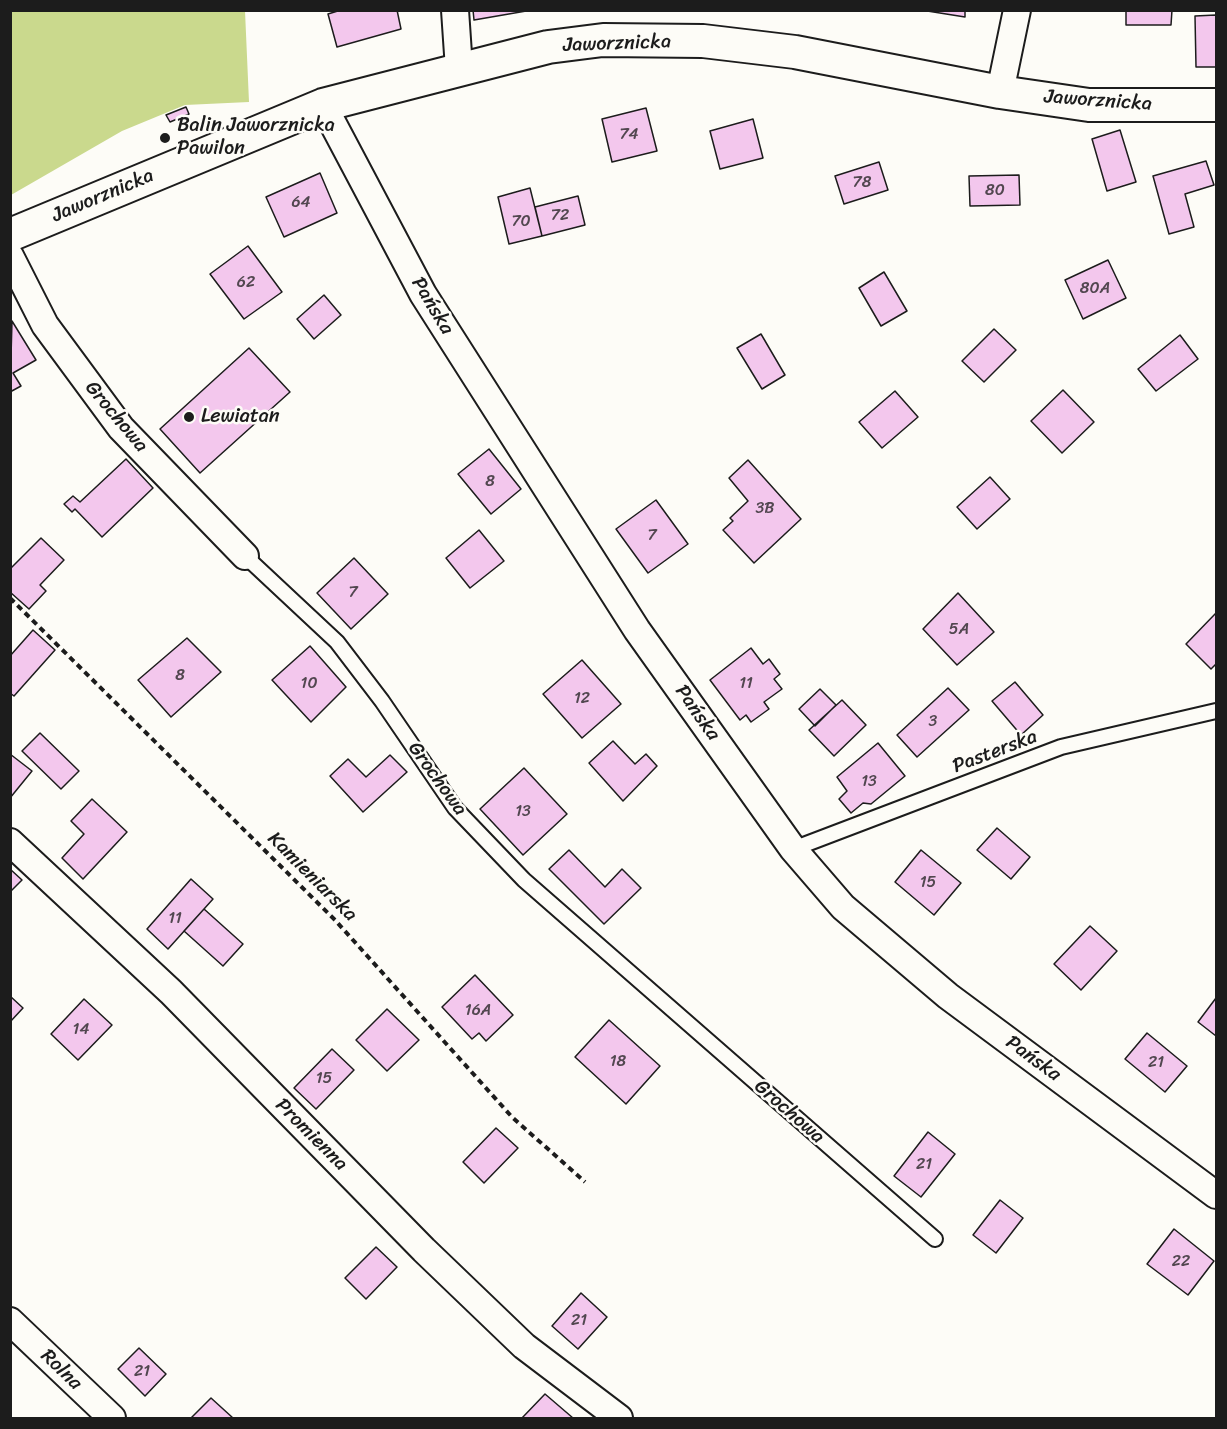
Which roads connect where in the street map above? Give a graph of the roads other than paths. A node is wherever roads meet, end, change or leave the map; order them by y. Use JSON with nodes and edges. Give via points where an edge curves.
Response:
{"nodes":[{"id":1,"x":455,"y":10,"type":"edge"},
{"id":2,"x":1017,"y":10,"type":"edge"},
{"id":3,"x":459,"y":69,"type":"junction"},
{"id":4,"x":1000,"y":92,"type":"junction"},
{"id":5,"x":323,"y":105,"type":"junction"},
{"id":6,"x":1216,"y":105,"type":"edge"},
{"id":7,"x":10,"y":235,"type":"edge"},
{"id":8,"x":10,"y":256,"type":"edge"},
{"id":9,"x":245,"y":556,"type":"joint"},
{"id":10,"x":1216,"y":711,"type":"edge"},
{"id":11,"x":10,"y":842,"type":"edge"},
{"id":12,"x":794,"y":849,"type":"junction"},
{"id":13,"x":1216,"y":1195,"type":"edge"},
{"id":14,"x":935,"y":1239,"type":"dead end"},
{"id":15,"x":10,"y":1321,"type":"edge"},
{"id":16,"x":112,"y":1419,"type":"edge"},
{"id":17,"x":619,"y":1419,"type":"edge"}],
"edges":[{"from":1,"to":3,"type":"street"},
{"from":2,"to":4,"type":"street"},
{"from":3,"to":4,"type":"street","name":"Jaworznicka","via":[[548,47],[603,40],[703,41],[795,52]]},
{"from":3,"to":5,"type":"street","name":"Jaworznicka"},
{"from":4,"to":6,"type":"street","name":"Jaworznicka","via":[[1089,105]]},
{"from":5,"to":7,"type":"street","name":"Jaworznicka"},
{"from":5,"to":12,"type":"street","name":"Pańska","via":[[436,313],[637,630]]},
{"from":8,"to":9,"type":"street","name":"Grochowa","via":[[45,326],[121,428]]},
{"from":9,"to":14,"type":"lane","name":"Grochowa","via":[[337,642],[455,808],[524,880]]},
{"from":10,"to":12,"type":"lane","name":"Pasterska","via":[[1061,747]]},
{"from":11,"to":17,"type":"street","name":"Promienna","via":[[171,992],[424,1250],[524,1346]]},
{"from":12,"to":13,"type":"street","name":"Pańska","via":[[843,907],[948,996]]},
{"from":15,"to":16,"type":"street","name":"Rolna"}]}
